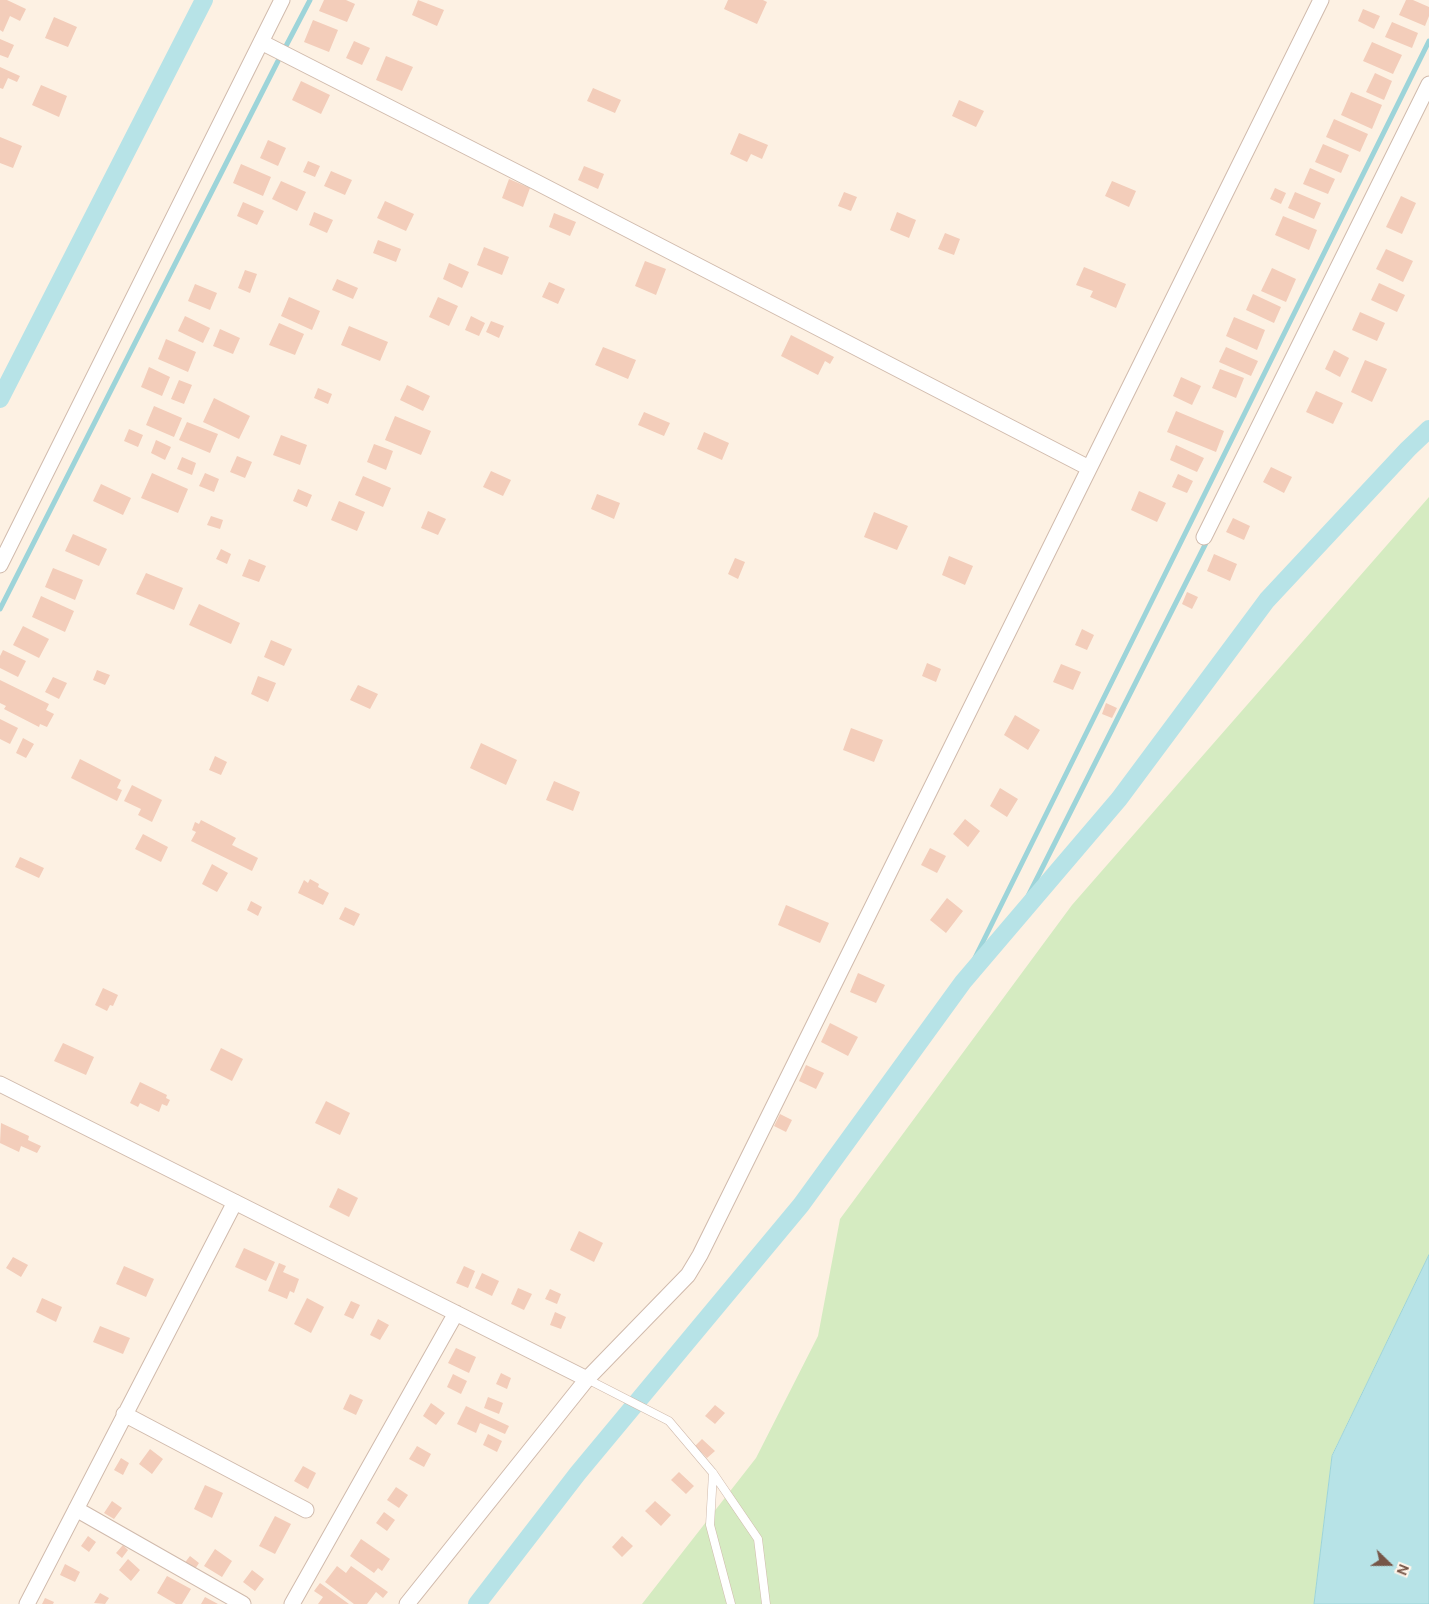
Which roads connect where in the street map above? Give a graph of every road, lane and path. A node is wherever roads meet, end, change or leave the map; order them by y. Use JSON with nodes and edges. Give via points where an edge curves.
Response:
{"nodes":[{"id":1,"x":282,"y":0,"type":"edge"},
{"id":2,"x":1321,"y":0,"type":"edge"},
{"id":3,"x":261,"y":42,"type":"junction"},
{"id":4,"x":1429,"y":86,"type":"edge"},
{"id":5,"x":1089,"y":468,"type":"junction"},
{"id":6,"x":1204,"y":537,"type":"dead end"},
{"id":7,"x":0,"y":565,"type":"edge"},
{"id":8,"x":0,"y":1084,"type":"edge"},
{"id":9,"x":235,"y":1202,"type":"junction"},
{"id":10,"x":456,"y":1313,"type":"junction"},
{"id":11,"x":587,"y":1379,"type":"junction"},
{"id":12,"x":124,"y":1414,"type":"junction"},
{"id":13,"x":713,"y":1473,"type":"junction"},
{"id":14,"x":76,"y":1509,"type":"junction"},
{"id":15,"x":306,"y":1510,"type":"dead end"},
{"id":16,"x":27,"y":1604,"type":"edge"},
{"id":17,"x":243,"y":1604,"type":"edge"},
{"id":18,"x":292,"y":1604,"type":"edge"},
{"id":19,"x":407,"y":1604,"type":"edge"},
{"id":20,"x":731,"y":1604,"type":"edge"},
{"id":21,"x":766,"y":1604,"type":"edge"}],
"edges":[{"from":1,"to":3,"type":"street"},
{"from":2,"to":5,"type":"street"},
{"from":3,"to":5,"type":"street"},
{"from":3,"to":7,"type":"street"},
{"from":4,"to":6,"type":"street"},
{"from":5,"to":11,"type":"street","via":[[700,1255],[688,1276]]},
{"from":8,"to":9,"type":"street"},
{"from":9,"to":10,"type":"street"},
{"from":9,"to":12,"type":"street"},
{"from":10,"to":11,"type":"street"},
{"from":10,"to":18,"type":"street"},
{"from":11,"to":13,"type":"lane","via":[[670,1421]]},
{"from":11,"to":19,"type":"street"},
{"from":12,"to":14,"type":"street"},
{"from":12,"to":15,"type":"street"},
{"from":13,"to":20,"type":"lane","via":[[710,1525]]},
{"from":13,"to":21,"type":"lane","via":[[758,1539]]},
{"from":14,"to":16,"type":"street"},
{"from":14,"to":17,"type":"street"}]}
